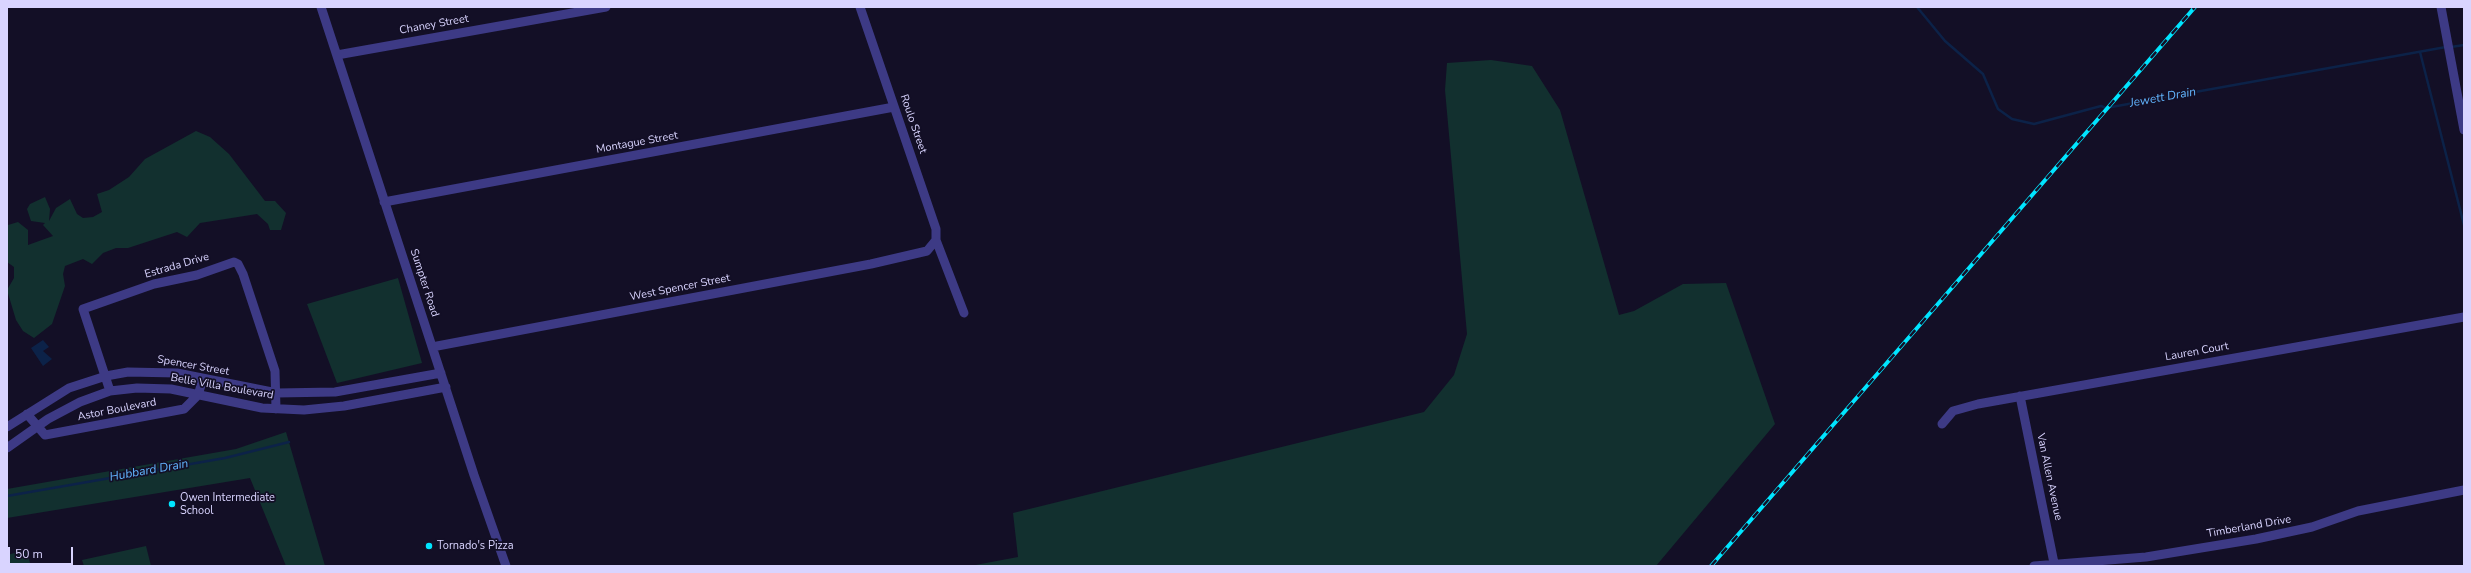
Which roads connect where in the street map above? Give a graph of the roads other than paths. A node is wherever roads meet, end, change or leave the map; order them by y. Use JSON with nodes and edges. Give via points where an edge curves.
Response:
{"nodes":[{"id":1,"x":321,"y":7,"type":"edge"},
{"id":2,"x":606,"y":7,"type":"edge"},
{"id":3,"x":860,"y":7,"type":"edge"},
{"id":4,"x":2441,"y":7,"type":"edge"},
{"id":5,"x":337,"y":55,"type":"junction"},
{"id":6,"x":894,"y":107,"type":"junction"},
{"id":7,"x":2464,"y":130,"type":"edge"},
{"id":8,"x":384,"y":202,"type":"junction"},
{"id":9,"x":936,"y":240,"type":"junction"},
{"id":10,"x":964,"y":313,"type":"dead end"},
{"id":11,"x":2464,"y":316,"type":"edge"},
{"id":12,"x":432,"y":347,"type":"junction"},
{"id":13,"x":441,"y":373,"type":"junction"},
{"id":14,"x":106,"y":376,"type":"junction"},
{"id":15,"x":203,"y":379,"type":"junction"},
{"id":16,"x":446,"y":387,"type":"junction"},
{"id":17,"x":110,"y":391,"type":"junction"},
{"id":18,"x":277,"y":393,"type":"junction"},
{"id":19,"x":198,"y":395,"type":"junction"},
{"id":20,"x":2020,"y":396,"type":"junction"},
{"id":21,"x":276,"y":409,"type":"junction"},
{"id":22,"x":27,"y":414,"type":"junction"},
{"id":23,"x":1942,"y":424,"type":"dead end"},
{"id":24,"x":7,"y":427,"type":"edge"},
{"id":25,"x":38,"y":427,"type":"junction"},
{"id":26,"x":7,"y":448,"type":"edge"},
{"id":27,"x":2464,"y":490,"type":"edge"},
{"id":28,"x":2054,"y":563,"type":"junction"},
{"id":29,"x":506,"y":566,"type":"edge"},
{"id":30,"x":2034,"y":566,"type":"edge"}],
"edges":[{"from":1,"to":5,"type":"street","name":"Sumpter Road"},
{"from":2,"to":5,"type":"street","name":"Chaney Street"},
{"from":3,"to":6,"type":"street","name":"Roulo Street"},
{"from":4,"to":7,"type":"street"},
{"from":5,"to":8,"type":"street","name":"Sumpter Road"},
{"from":6,"to":8,"type":"street","name":"Montague Street"},
{"from":6,"to":9,"type":"street","name":"Roulo Street","via":[[936,229]]},
{"from":8,"to":12,"type":"street","name":"Sumpter Road"},
{"from":9,"to":10,"type":"street","name":"Roulo Street"},
{"from":9,"to":12,"type":"street","name":"West Spencer Street","via":[[921,254]]},
{"from":11,"to":20,"type":"street","name":"Lauren Court"},
{"from":12,"to":13,"type":"street","name":"Sumpter Road"},
{"from":13,"to":16,"type":"street","name":"Sumpter Road"},
{"from":13,"to":18,"type":"street","name":"Spencer Street","via":[[340,392]]},
{"from":14,"to":15,"type":"street","name":"Spencer Street","via":[[155,371]]},
{"from":14,"to":17,"type":"street","name":"Estrada Drive"},
{"from":14,"to":18,"type":"street","name":"Estrada Drive","via":[[83,310],[154,284],[197,275],[234,262],[243,274],[274,371]]},
{"from":14,"to":22,"type":"street","name":"Spencer Street","via":[[69,388]]},
{"from":15,"to":18,"type":"street","name":"Spencer Street"},
{"from":15,"to":19,"type":"street","name":"Astor Boulevard"},
{"from":16,"to":21,"type":"street","name":"Belle Villa Boulevard","via":[[337,407]]},
{"from":16,"to":29,"type":"street","name":"Sumpter Road"},
{"from":17,"to":19,"type":"street","name":"Belle Villa Boulevard","via":[[137,388],[171,389]]},
{"from":17,"to":25,"type":"street","name":"Belle Villa Boulevard","via":[[80,402]]},
{"from":18,"to":21,"type":"street","name":"Estrada Drive"},
{"from":19,"to":21,"type":"street","name":"Belle Villa Boulevard"},
{"from":19,"to":25,"type":"street","name":"Astor Boulevard","via":[[184,409],[55,434],[45,435]]},
{"from":20,"to":23,"type":"street","name":"Lauren Court","via":[[1953,411]]},
{"from":20,"to":28,"type":"street","name":"Van Allen Avenue"},
{"from":22,"to":24,"type":"street","name":"Spencer Street"},
{"from":22,"to":25,"type":"street","name":"Astor Boulevard"},
{"from":25,"to":26,"type":"street","name":"Belle Villa Boulevard"},
{"from":27,"to":28,"type":"street","name":"Timberland Drive","via":[[2358,511],[2312,527],[2256,539],[2146,558]]},
{"from":28,"to":30,"type":"street","name":"Timberland Drive"}]}
